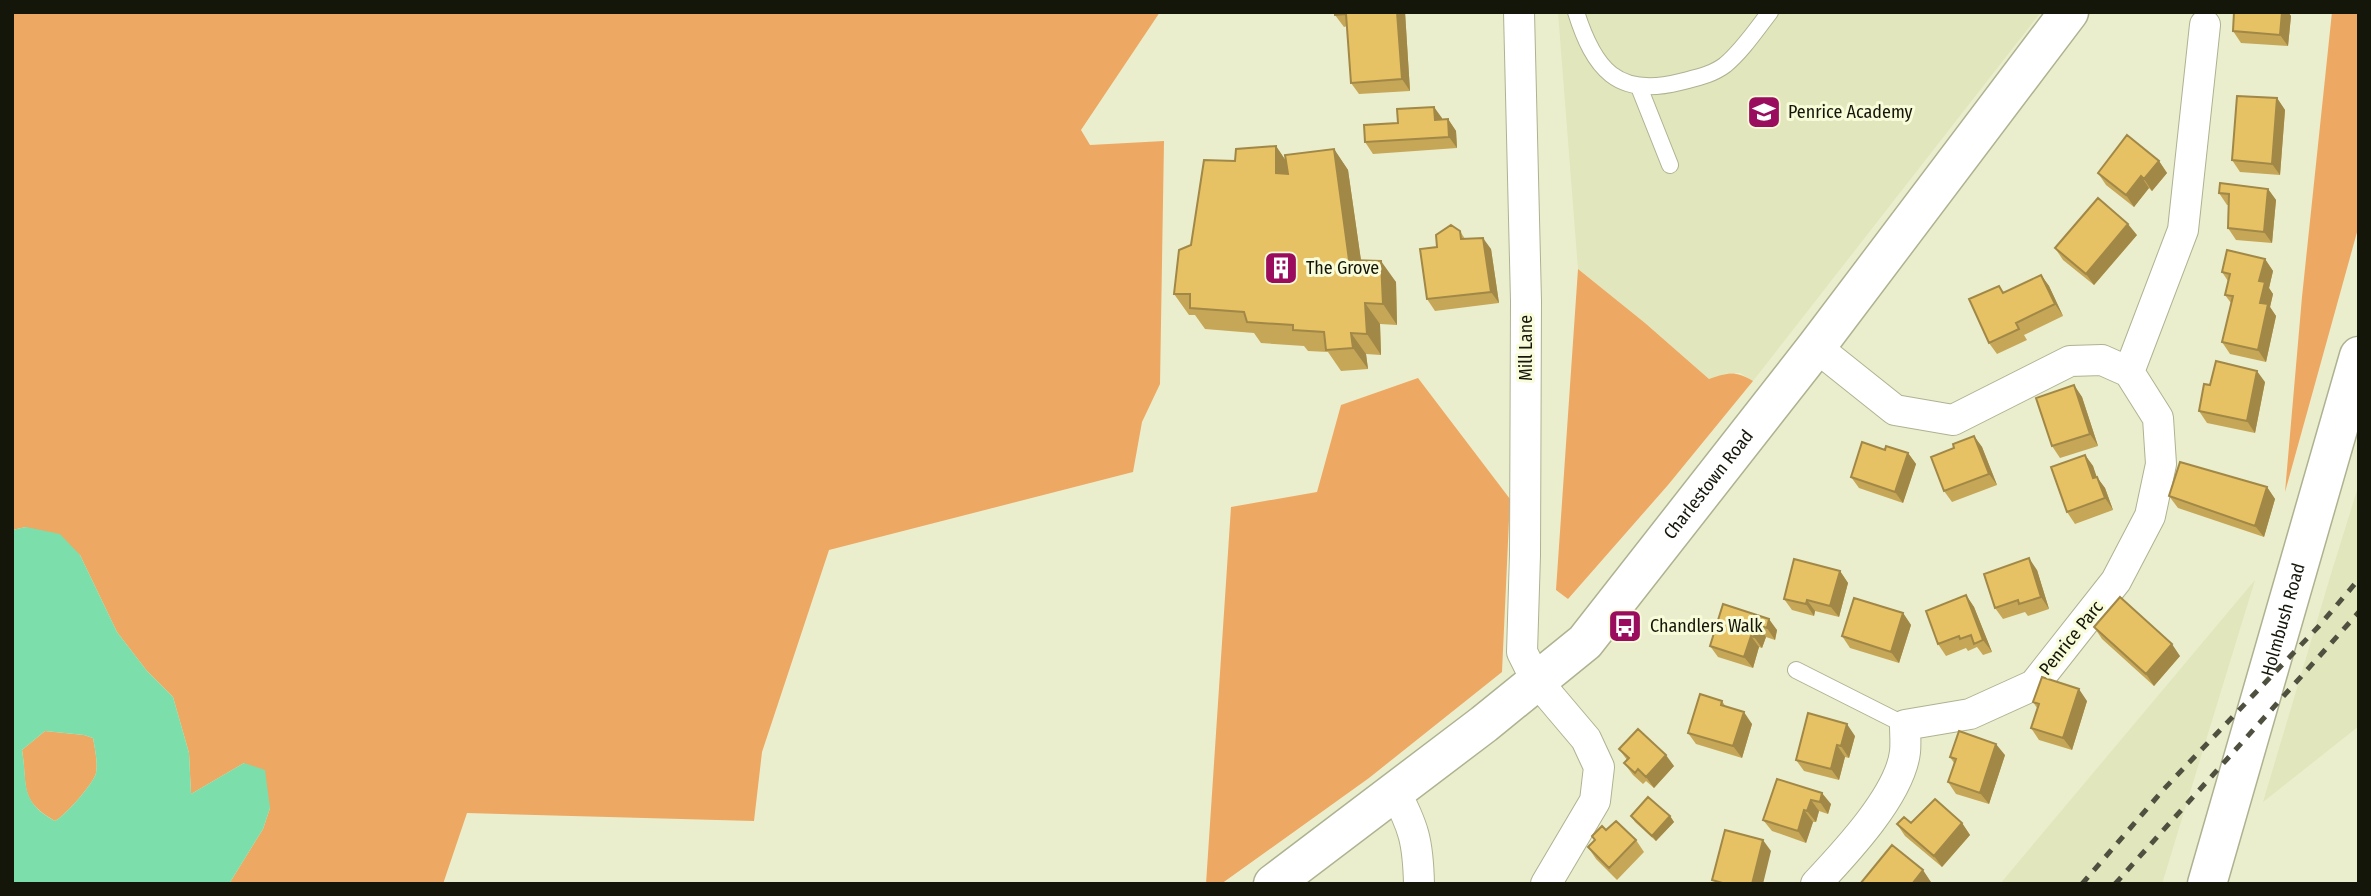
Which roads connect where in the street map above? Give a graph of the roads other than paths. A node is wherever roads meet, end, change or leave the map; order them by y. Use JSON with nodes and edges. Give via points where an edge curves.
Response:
{"nodes":[{"id":1,"x":1519,"y":12,"type":"edge"},
{"id":2,"x":1576,"y":12,"type":"edge"},
{"id":3,"x":1770,"y":12,"type":"edge"},
{"id":4,"x":2069,"y":12,"type":"edge"},
{"id":5,"x":2205,"y":25,"type":"dead end"},
{"id":6,"x":1639,"y":87,"type":"junction"},
{"id":7,"x":1670,"y":165,"type":"dead end"},
{"id":8,"x":1816,"y":347,"type":"junction"},
{"id":9,"x":2359,"y":356,"type":"edge"},
{"id":10,"x":2129,"y":372,"type":"junction"},
{"id":11,"x":1796,"y":670,"type":"dead end"},
{"id":12,"x":1536,"y":680,"type":"junction"},
{"id":13,"x":1905,"y":724,"type":"junction"},
{"id":14,"x":1394,"y":790,"type":"junction"},
{"id":15,"x":1273,"y":884,"type":"edge"},
{"id":16,"x":1419,"y":884,"type":"edge"},
{"id":17,"x":1546,"y":884,"type":"edge"},
{"id":18,"x":1816,"y":884,"type":"edge"},
{"id":19,"x":2207,"y":884,"type":"edge"}],
"edges":[{"from":1,"to":12,"type":"street","name":"Mill Lane","via":[[1526,301],[1522,652]]},
{"from":2,"to":6,"type":"lane","via":[[1594,56],[1613,76]]},
{"from":3,"to":6,"type":"lane","via":[[1724,66],[1665,85]]},
{"from":4,"to":8,"type":"main road","name":"Charlestown Road"},
{"from":5,"to":10,"type":"street","via":[[2183,230]]},
{"from":6,"to":7,"type":"lane"},
{"from":8,"to":10,"type":"street","via":[[1895,410],[1953,420],[2070,360],[2102,360]]},
{"from":8,"to":12,"type":"main road","name":"Charlestown Road","via":[[1585,642]]},
{"from":9,"to":19,"type":"main road","name":"Holmbush Road"},
{"from":10,"to":13,"type":"street","name":"Penrice Parc","via":[[2158,418],[2161,464],[2150,516],[2116,581],[2034,685],[1970,714]]},
{"from":11,"to":13,"type":"lane"},
{"from":12,"to":14,"type":"main road","name":"Charlestown Road"},
{"from":12,"to":17,"type":"street","via":[[1586,739],[1599,767],[1595,801]]},
{"from":13,"to":18,"type":"street","via":[[1905,754],[1895,780],[1863,833]]},
{"from":14,"to":15,"type":"main road","name":"Charlestown Road"},
{"from":14,"to":16,"type":"street","via":[[1411,820]]}]}
